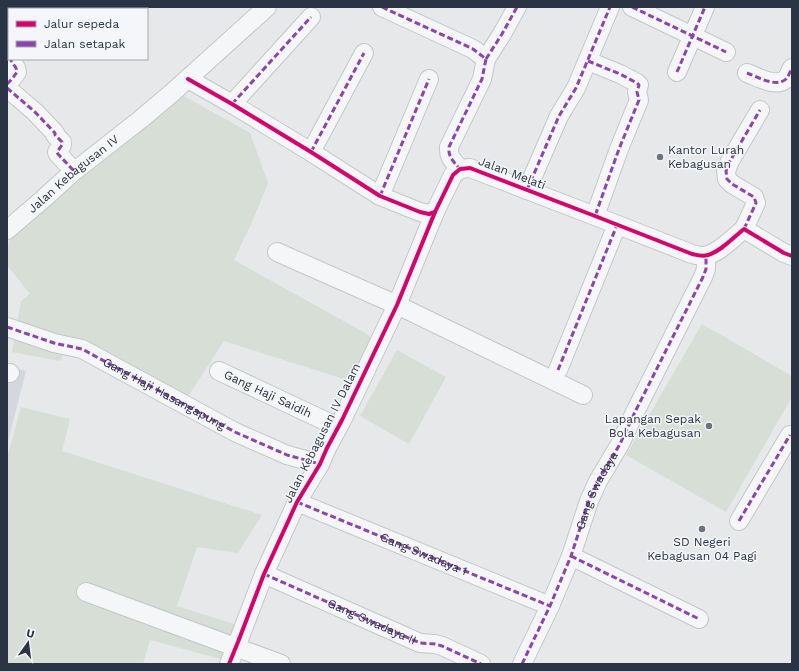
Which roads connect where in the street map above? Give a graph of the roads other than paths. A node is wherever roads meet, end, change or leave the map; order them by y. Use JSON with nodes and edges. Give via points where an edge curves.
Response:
{"nodes":[{"id":1,"x":267,"y":7,"type":"edge"},
{"id":2,"x":382,"y":7,"type":"edge"},
{"id":3,"x":517,"y":7,"type":"edge"},
{"id":4,"x":610,"y":7,"type":"edge"},
{"id":5,"x":632,"y":7,"type":"edge"},
{"id":6,"x":705,"y":7,"type":"edge"},
{"id":7,"x":311,"y":18,"type":"dead end"},
{"id":8,"x":692,"y":36,"type":"junction"},
{"id":9,"x":726,"y":52,"type":"dead end"},
{"id":10,"x":364,"y":53,"type":"dead end"},
{"id":11,"x":486,"y":59,"type":"junction"},
{"id":12,"x":11,"y":60,"type":"edge"},
{"id":13,"x":588,"y":61,"type":"junction"},
{"id":14,"x":792,"y":68,"type":"edge"},
{"id":15,"x":677,"y":72,"type":"dead end"},
{"id":16,"x":747,"y":73,"type":"dead end"},
{"id":17,"x":188,"y":79,"type":"junction"},
{"id":18,"x":429,"y":79,"type":"dead end"},
{"id":19,"x":7,"y":84,"type":"edge"},
{"id":20,"x":7,"y":88,"type":"edge"},
{"id":21,"x":232,"y":104,"type":"junction"},
{"id":22,"x":760,"y":110,"type":"dead end"},
{"id":23,"x":311,"y":152,"type":"junction"},
{"id":24,"x":460,"y":169,"type":"junction"},
{"id":25,"x":74,"y":171,"type":"junction"},
{"id":26,"x":527,"y":190,"type":"junction"},
{"id":27,"x":380,"y":196,"type":"junction"},
{"id":28,"x":435,"y":212,"type":"junction"},
{"id":29,"x":595,"y":216,"type":"junction"},
{"id":30,"x":618,"y":224,"type":"junction"},
{"id":31,"x":744,"y":229,"type":"junction"},
{"id":32,"x":7,"y":230,"type":"edge"},
{"id":33,"x":277,"y":252,"type":"dead end"},
{"id":34,"x":706,"y":256,"type":"junction"},
{"id":35,"x":792,"y":256,"type":"edge"},
{"id":36,"x":397,"y":305,"type":"junction"},
{"id":37,"x":7,"y":327,"type":"edge"},
{"id":38,"x":558,"y":370,"type":"dead end"},
{"id":39,"x":218,"y":372,"type":"dead end"},
{"id":40,"x":583,"y":395,"type":"dead end"},
{"id":41,"x":338,"y":427,"type":"junction"},
{"id":42,"x":791,"y":434,"type":"edge"},
{"id":43,"x":320,"y":464,"type":"junction"},
{"id":44,"x":297,"y":502,"type":"junction"},
{"id":45,"x":740,"y":521,"type":"dead end"},
{"id":46,"x":571,"y":556,"type":"junction"},
{"id":47,"x":264,"y":574,"type":"junction"},
{"id":48,"x":86,"y":592,"type":"dead end"},
{"id":49,"x":550,"y":606,"type":"junction"},
{"id":50,"x":699,"y":619,"type":"dead end"},
{"id":51,"x":236,"y":647,"type":"junction"},
{"id":52,"x":524,"y":663,"type":"edge"},
{"id":53,"x":229,"y":664,"type":"edge"},
{"id":54,"x":281,"y":664,"type":"edge"},
{"id":55,"x":481,"y":664,"type":"edge"}],
"edges":[{"from":1,"to":17,"type":"street"},
{"from":2,"to":11,"type":"street","via":[[473,49]]},
{"from":3,"to":11,"type":"street"},
{"from":4,"to":13,"type":"street"},
{"from":5,"to":8,"type":"street"},
{"from":6,"to":8,"type":"street"},
{"from":7,"to":21,"type":"street"},
{"from":8,"to":9,"type":"street"},
{"from":8,"to":15,"type":"street"},
{"from":10,"to":23,"type":"street"},
{"from":11,"to":24,"type":"street","via":[[482,79],[449,146],[448,153]]},
{"from":12,"to":19,"type":"street","via":[[17,72]]},
{"from":13,"to":26,"type":"street","via":[[559,116]]},
{"from":13,"to":29,"type":"street","via":[[639,85],[639,100]]},
{"from":14,"to":16,"type":"street","via":[[787,78],[776,83]]},
{"from":17,"to":21,"type":"street"},
{"from":17,"to":25,"type":"street","name":"Jalan Kebagusan IV"},
{"from":18,"to":27,"type":"street"},
{"from":20,"to":25,"type":"street","via":[[55,133],[62,142],[58,154]]},
{"from":21,"to":23,"type":"street"},
{"from":22,"to":31,"type":"street","via":[[726,171],[727,179],[754,197],[756,203]]},
{"from":23,"to":27,"type":"street"},
{"from":24,"to":26,"type":"street","name":"Jalan Melati","via":[[470,168]]},
{"from":24,"to":28,"type":"street","name":"Jalan Melati","via":[[453,175]]},
{"from":25,"to":32,"type":"street","name":"Jalan Kebagusan IV"},
{"from":26,"to":29,"type":"street","name":"Jalan Melati"},
{"from":27,"to":28,"type":"street","via":[[420,212]]},
{"from":28,"to":36,"type":"street","name":"Jalan Kebagusan IV Dalam"},
{"from":29,"to":30,"type":"street","name":"Jalan Melati"},
{"from":30,"to":34,"type":"street","name":"Jalan Melati","via":[[692,254]]},
{"from":30,"to":38,"type":"street"},
{"from":31,"to":34,"type":"street"},
{"from":31,"to":35,"type":"street"},
{"from":33,"to":36,"type":"street"},
{"from":34,"to":46,"type":"street","name":"Gang Swadaya","via":[[703,278],[626,432],[598,481]]},
{"from":36,"to":40,"type":"street"},
{"from":36,"to":41,"type":"street","name":"Jalan Kebagusan IV Dalam"},
{"from":37,"to":43,"type":"street","name":"Gang Haji Hasangapung","via":[[54,343],[82,349],[235,432],[287,455]]},
{"from":39,"to":41,"type":"street","name":"Gang Haji Saidih"},
{"from":41,"to":43,"type":"street","name":"Jalan Kebagusan IV Dalam"},
{"from":42,"to":45,"type":"street"},
{"from":43,"to":44,"type":"street","name":"Jalan Kebagusan IV Dalam"},
{"from":44,"to":47,"type":"street","name":"Jalan Kebagusan IV Dalam"},
{"from":44,"to":49,"type":"street","name":"Gang Swadaya 1"},
{"from":46,"to":49,"type":"street","name":"Gang Swadaya"},
{"from":46,"to":50,"type":"street"},
{"from":47,"to":51,"type":"street","name":"Jalan Kebagusan IV Dalam"},
{"from":47,"to":55,"type":"street","name":"Gang Swadaya II","via":[[420,643],[442,646]]},
{"from":48,"to":51,"type":"street"},
{"from":49,"to":52,"type":"street","name":"Gang Swadaya"},
{"from":51,"to":53,"type":"street","name":"Jalan Kebagusan IV Dalam"},
{"from":51,"to":54,"type":"street"}]}
